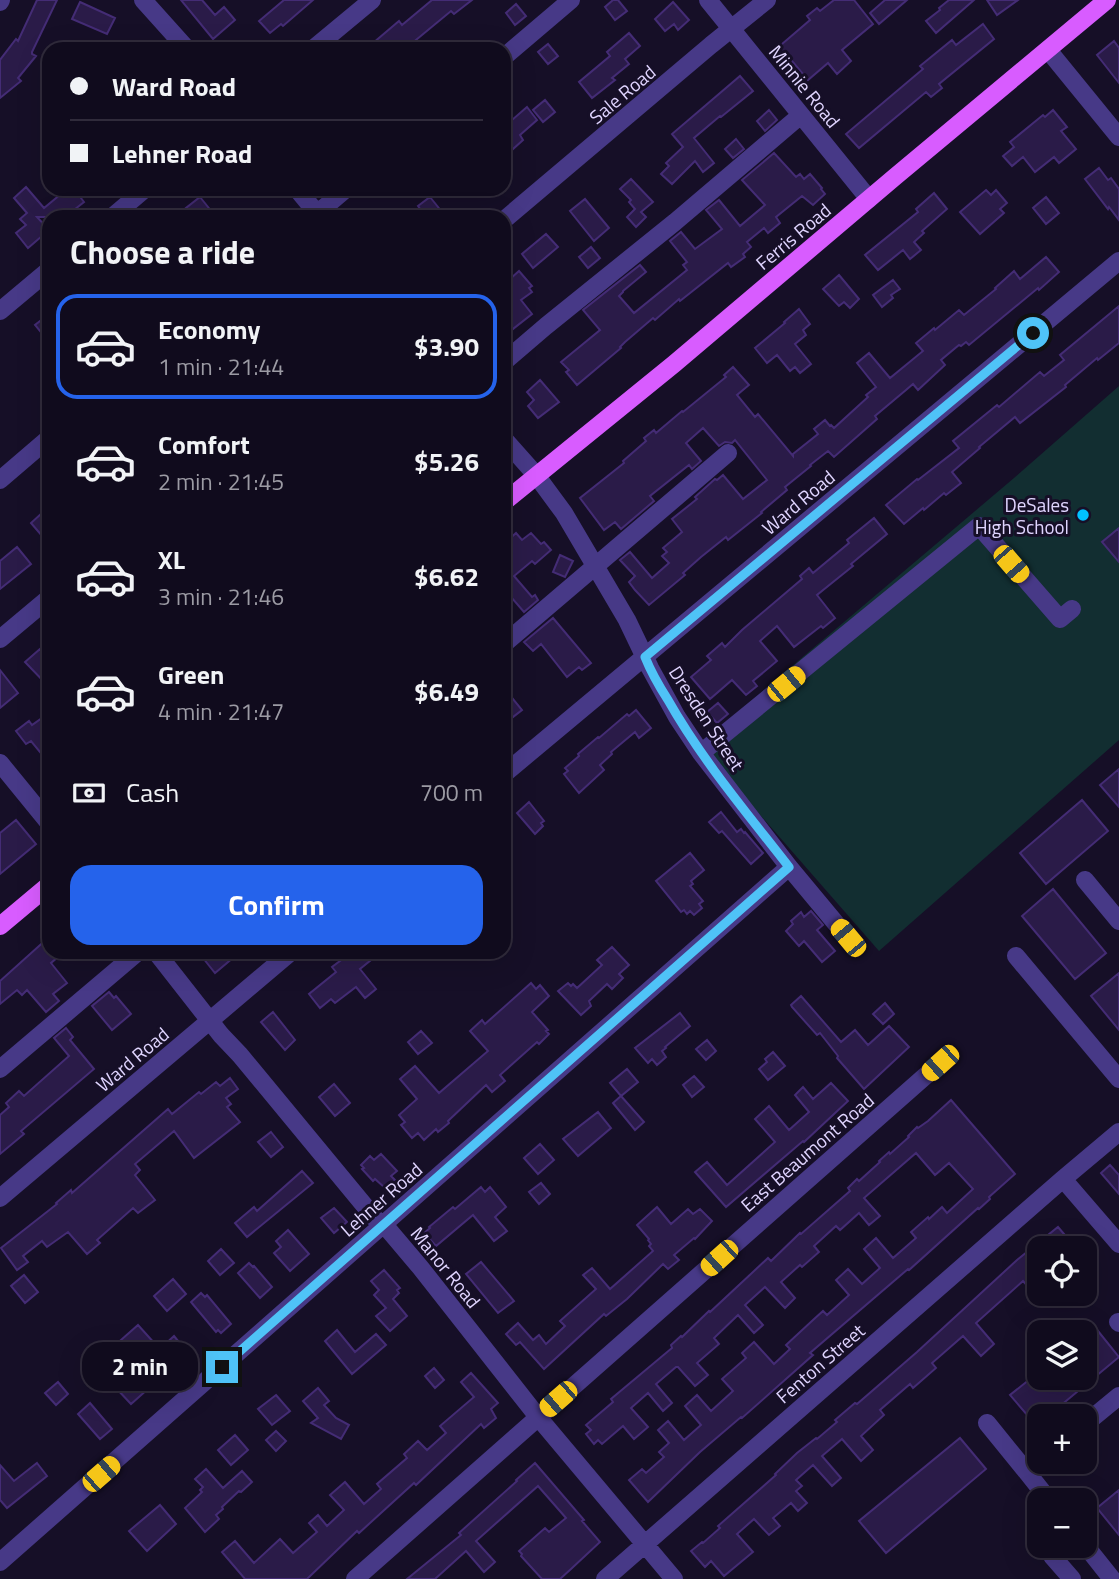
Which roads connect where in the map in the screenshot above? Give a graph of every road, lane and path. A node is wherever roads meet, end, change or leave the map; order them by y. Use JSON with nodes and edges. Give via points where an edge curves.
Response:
{"nodes":[{"id":1,"x":143,"y":0,"type":"edge"},
{"id":2,"x":372,"y":0,"type":"edge"},
{"id":3,"x":571,"y":0,"type":"edge"},
{"id":4,"x":708,"y":0,"type":"edge"},
{"id":5,"x":767,"y":0,"type":"edge"},
{"id":6,"x":1107,"y":0,"type":"edge"},
{"id":7,"x":732,"y":29,"type":"junction"},
{"id":8,"x":181,"y":42,"type":"edge"},
{"id":9,"x":321,"y":42,"type":"edge"},
{"id":10,"x":1048,"y":50,"type":"junction"},
{"id":11,"x":511,"y":51,"type":"edge"},
{"id":12,"x":801,"y":115,"type":"junction"},
{"id":13,"x":1119,"y":136,"type":"edge"},
{"id":14,"x":137,"y":196,"type":"edge"},
{"id":15,"x":338,"y":196,"type":"edge"},
{"id":16,"x":869,"y":199,"type":"junction"},
{"id":17,"x":120,"y":210,"type":"edge"},
{"id":18,"x":323,"y":210,"type":"edge"},
{"id":19,"x":511,"y":214,"type":"edge"},
{"id":20,"x":1119,"y":261,"type":"edge"},
{"id":21,"x":42,"y":276,"type":"edge"},
{"id":22,"x":0,"y":311,"type":"edge"},
{"id":23,"x":511,"y":356,"type":"edge"},
{"id":24,"x":42,"y":444,"type":"edge"},
{"id":25,"x":511,"y":447,"type":"edge"},
{"id":26,"x":729,"y":453,"type":"dead end"},
{"id":27,"x":537,"y":475,"type":"junction"},
{"id":28,"x":0,"y":480,"type":"edge"},
{"id":29,"x":511,"y":496,"type":"edge"},
{"id":30,"x":596,"y":567,"type":"junction"},
{"id":31,"x":42,"y":604,"type":"edge"},
{"id":32,"x":1072,"y":609,"type":"dead end"},
{"id":33,"x":511,"y":638,"type":"edge"},
{"id":34,"x":0,"y":639,"type":"edge"},
{"id":35,"x":645,"y":657,"type":"junction"},
{"id":36,"x":701,"y":753,"type":"junction"},
{"id":37,"x":511,"y":768,"type":"edge"},
{"id":38,"x":4,"y":776,"type":"edge"},
{"id":39,"x":42,"y":816,"type":"edge"},
{"id":40,"x":789,"y":867,"type":"junction"},
{"id":41,"x":1085,"y":880,"type":"dead end"},
{"id":42,"x":42,"y":891,"type":"edge"},
{"id":43,"x":1119,"y":921,"type":"edge"},
{"id":44,"x":0,"y":926,"type":"edge"},
{"id":45,"x":848,"y":938,"type":"dead end"},
{"id":46,"x":1016,"y":956,"type":"dead end"},
{"id":47,"x":130,"y":959,"type":"edge"},
{"id":48,"x":162,"y":959,"type":"edge"},
{"id":49,"x":283,"y":959,"type":"edge"},
{"id":50,"x":211,"y":1020,"type":"junction"},
{"id":51,"x":940,"y":1063,"type":"dead end"},
{"id":52,"x":0,"y":1069,"type":"edge"},
{"id":53,"x":1119,"y":1079,"type":"edge"},
{"id":54,"x":1119,"y":1132,"type":"edge"},
{"id":55,"x":1063,"y":1179,"type":"junction"},
{"id":56,"x":0,"y":1198,"type":"edge"},
{"id":57,"x":383,"y":1225,"type":"junction"},
{"id":58,"x":1119,"y":1244,"type":"edge"},
{"id":59,"x":1119,"y":1396,"type":"edge"},
{"id":60,"x":1097,"y":1414,"type":"edge"},
{"id":61,"x":538,"y":1417,"type":"junction"},
{"id":62,"x":988,"y":1423,"type":"dead end"},
{"id":63,"x":1027,"y":1460,"type":"edge"},
{"id":64,"x":645,"y":1544,"type":"junction"},
{"id":65,"x":1054,"y":1558,"type":"edge"},
{"id":66,"x":1095,"y":1558,"type":"edge"},
{"id":67,"x":0,"y":1562,"type":"edge"},
{"id":68,"x":355,"y":1579,"type":"edge"},
{"id":69,"x":605,"y":1579,"type":"edge"},
{"id":70,"x":674,"y":1579,"type":"edge"},
{"id":71,"x":1072,"y":1579,"type":"edge"},
{"id":72,"x":1112,"y":1579,"type":"edge"}],
"edges":[{"from":1,"to":8,"type":"street"},
{"from":2,"to":9,"type":"street"},
{"from":3,"to":11,"type":"street"},
{"from":4,"to":7,"type":"street","name":"Minnie Road"},
{"from":5,"to":7,"type":"street","name":"Sale Road"},
{"from":6,"to":10,"type":"main road","name":"Ferris Road"},
{"from":7,"to":12,"type":"street","name":"Minnie Road"},
{"from":7,"to":19,"type":"street","name":"Sale Road"},
{"from":10,"to":13,"type":"street"},
{"from":10,"to":16,"type":"main road","name":"Ferris Road"},
{"from":12,"to":16,"type":"street","name":"Minnie Road"},
{"from":12,"to":23,"type":"street"},
{"from":14,"to":17,"type":"street"},
{"from":15,"to":18,"type":"street"},
{"from":16,"to":27,"type":"main road","name":"Ferris Road"},
{"from":20,"to":35,"type":"street","name":"Ward Road"},
{"from":21,"to":22,"type":"street"},
{"from":24,"to":28,"type":"street"},
{"from":25,"to":27,"type":"street","name":"Dresden Street"},
{"from":26,"to":30,"type":"street"},
{"from":27,"to":29,"type":"main road","name":"Ferris Road"},
{"from":27,"to":30,"type":"street","name":"Dresden Street"},
{"from":30,"to":33,"type":"street"},
{"from":30,"to":35,"type":"street","name":"Dresden Street"},
{"from":31,"to":34,"type":"street"},
{"from":32,"to":36,"type":"street","via":[[1060,619],[979,526]]},
{"from":35,"to":36,"type":"street","name":"Dresden Street"},
{"from":35,"to":37,"type":"street","name":"Ward Road"},
{"from":36,"to":40,"type":"street","name":"Dresden Street"},
{"from":38,"to":39,"type":"street"},
{"from":40,"to":45,"type":"street","name":"Dresden Street"},
{"from":40,"to":57,"type":"street","name":"Lehner Road"},
{"from":41,"to":43,"type":"street"},
{"from":42,"to":44,"type":"main road"},
{"from":46,"to":53,"type":"street"},
{"from":47,"to":52,"type":"street"},
{"from":48,"to":50,"type":"street","name":"Manor Road"},
{"from":49,"to":50,"type":"street","name":"Ward Road"},
{"from":50,"to":56,"type":"street","name":"Ward Road"},
{"from":50,"to":57,"type":"street","name":"Manor Road"},
{"from":51,"to":61,"type":"street","name":"East Beaumont Road"},
{"from":54,"to":55,"type":"street","name":"Fenton Street"},
{"from":55,"to":58,"type":"street"},
{"from":55,"to":64,"type":"street","name":"Fenton Street"},
{"from":57,"to":61,"type":"street","name":"Manor Road"},
{"from":57,"to":67,"type":"street","name":"Lehner Road"},
{"from":59,"to":60,"type":"street"},
{"from":61,"to":64,"type":"street","name":"Manor Road"},
{"from":61,"to":68,"type":"street","name":"East Beaumont Road"},
{"from":62,"to":63,"type":"street"},
{"from":64,"to":69,"type":"street","name":"Fenton Street"},
{"from":64,"to":70,"type":"street","name":"Manor Road"},
{"from":65,"to":71,"type":"street"},
{"from":66,"to":72,"type":"street"}]}
